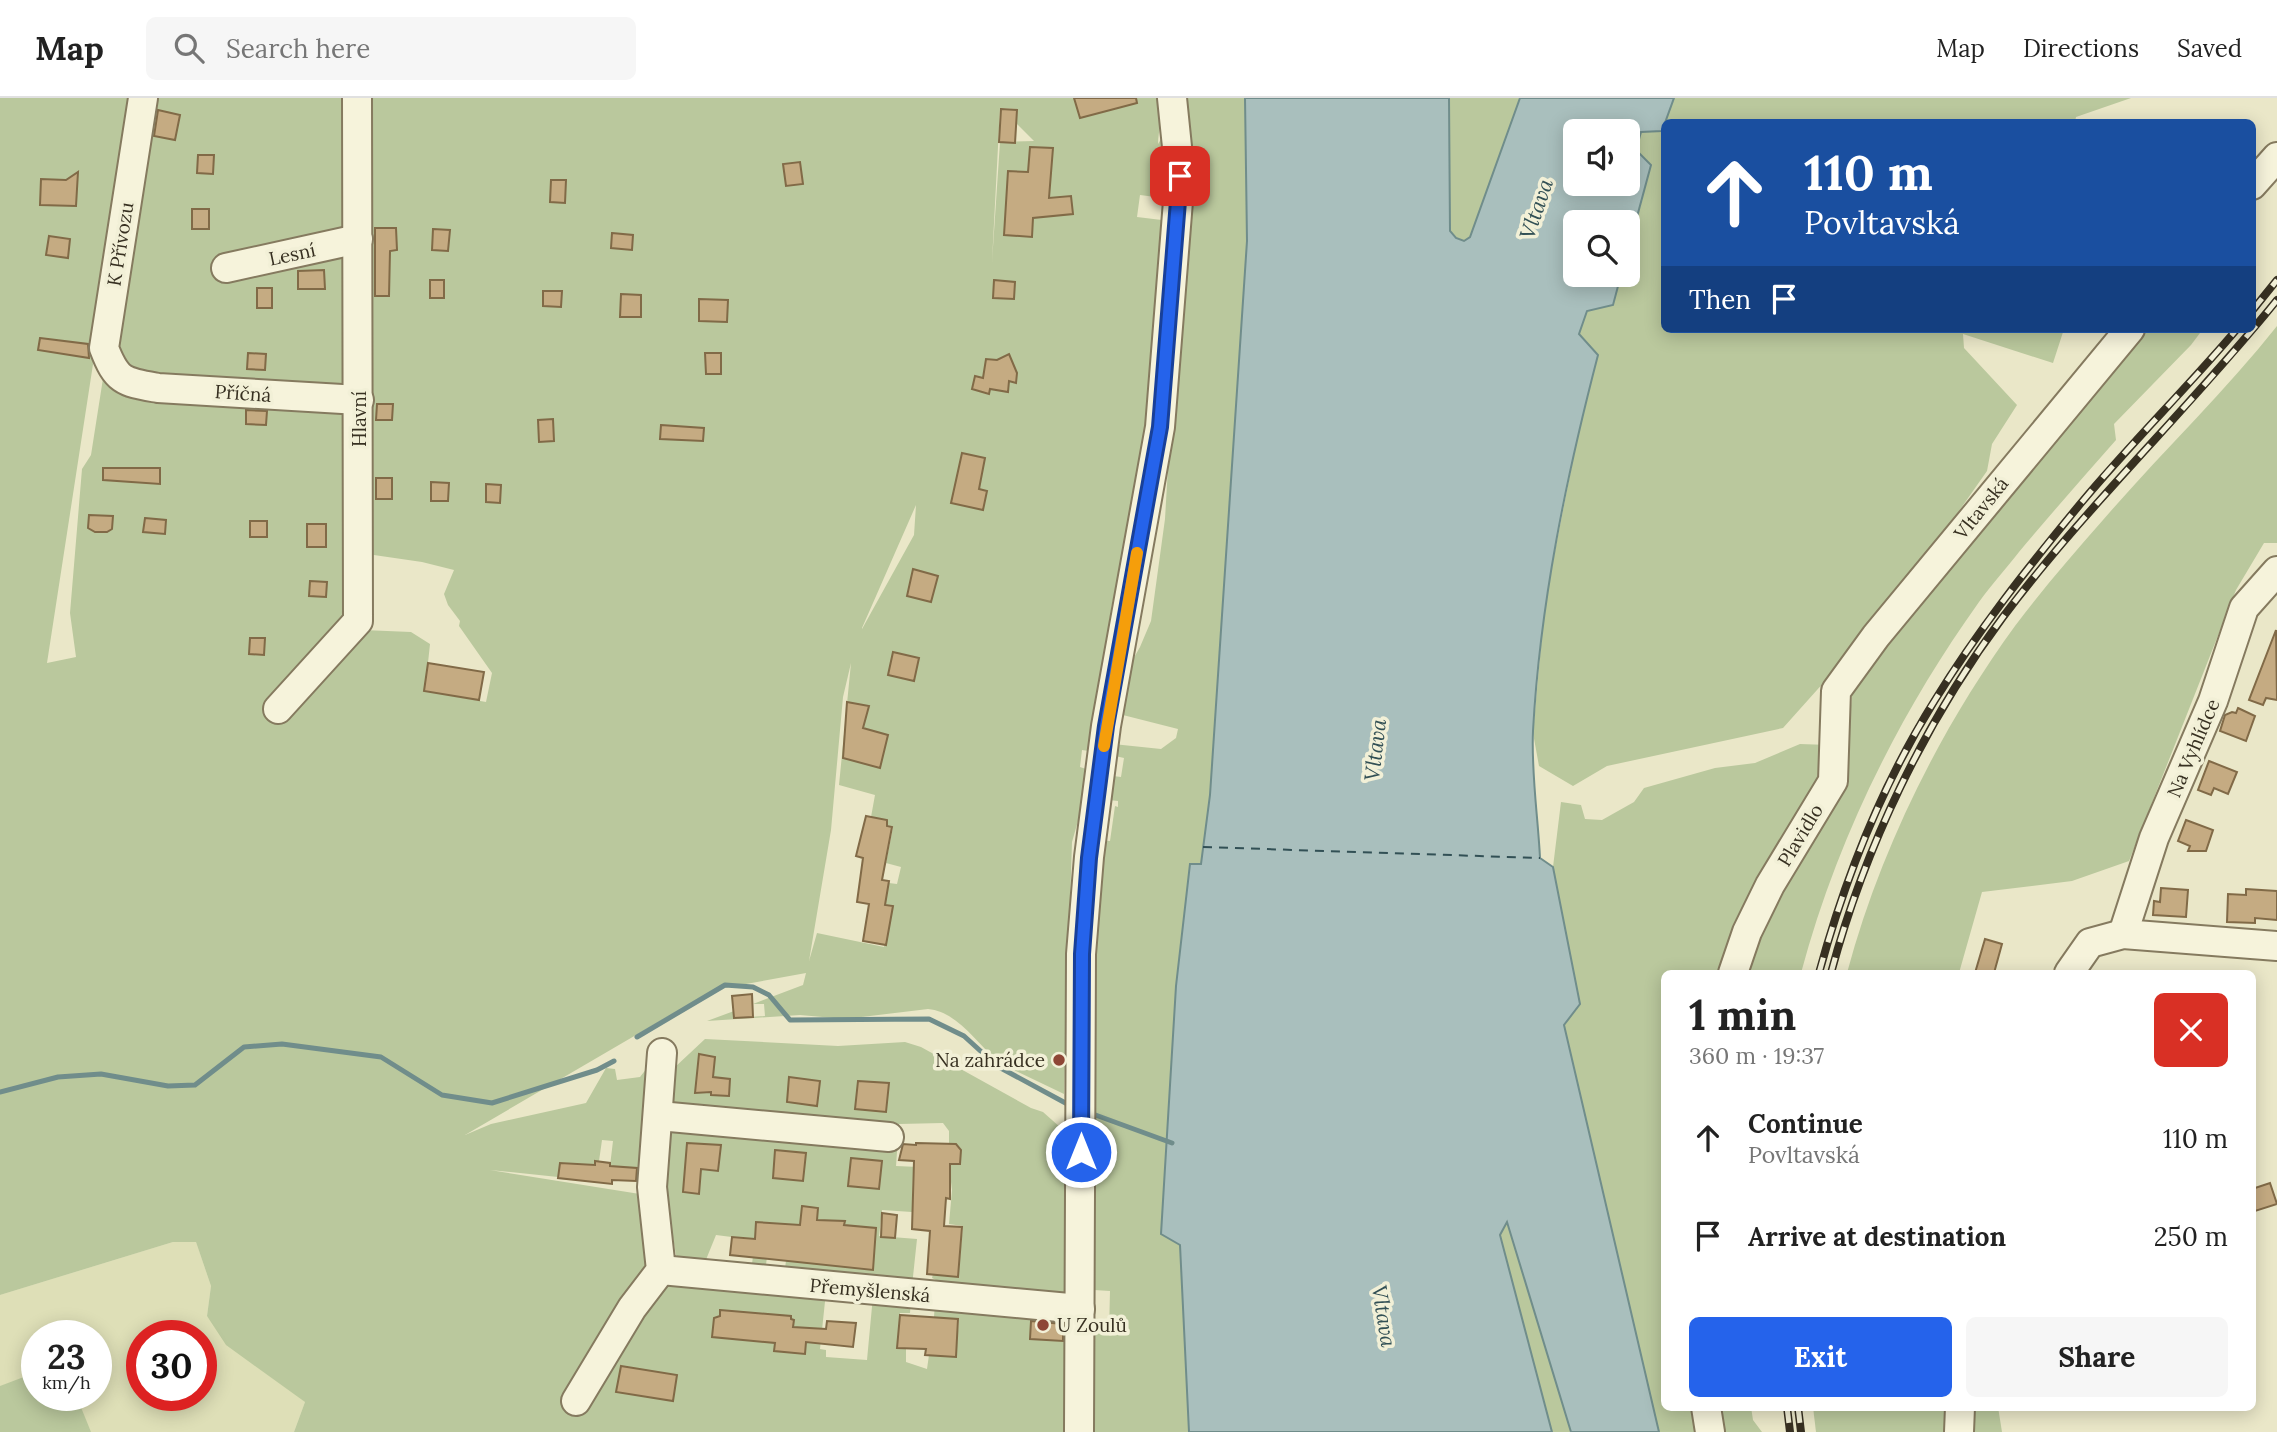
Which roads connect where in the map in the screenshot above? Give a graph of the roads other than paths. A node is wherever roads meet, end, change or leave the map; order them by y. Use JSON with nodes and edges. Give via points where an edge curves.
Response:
{"nodes":[{"id":1,"x":143,"y":98,"type":"edge"},
{"id":2,"x":357,"y":98,"type":"edge"},
{"id":3,"x":1172,"y":98,"type":"edge"},
{"id":4,"x":2277,"y":157,"type":"edge"},
{"id":5,"x":2256,"y":181,"type":"edge"},
{"id":6,"x":358,"y":239,"type":"junction"},
{"id":7,"x":226,"y":268,"type":"dead end"},
{"id":8,"x":2127,"y":333,"type":"edge"},
{"id":9,"x":128,"y":383,"type":"joint"},
{"id":10,"x":359,"y":400,"type":"junction"},
{"id":11,"x":2277,"y":570,"type":"edge"},
{"id":12,"x":1836,"y":691,"type":"joint"},
{"id":13,"x":278,"y":709,"type":"dead end"},
{"id":14,"x":2123,"y":934,"type":"junction"},
{"id":15,"x":2277,"y":946,"type":"edge"},
{"id":16,"x":1733,"y":970,"type":"edge"},
{"id":17,"x":2071,"y":970,"type":"edge"},
{"id":18,"x":662,"y":1053,"type":"dead end"},
{"id":19,"x":659,"y":1116,"type":"junction"},
{"id":20,"x":889,"y":1137,"type":"dead end"},
{"id":21,"x":661,"y":1270,"type":"junction"},
{"id":22,"x":1080,"y":1309,"type":"junction"},
{"id":23,"x":576,"y":1401,"type":"dead end"},
{"id":24,"x":1707,"y":1411,"type":"edge"},
{"id":25,"x":1960,"y":1411,"type":"edge"},
{"id":26,"x":1079,"y":1432,"type":"edge"},
{"id":27,"x":1710,"y":1432,"type":"edge"},
{"id":28,"x":1959,"y":1432,"type":"edge"}],
"edges":[{"from":1,"to":9,"type":"street","name":"K Přívozu","via":[[104,348],[112,368]]},
{"from":2,"to":6,"type":"street","name":"Hlavní"},
{"from":3,"to":22,"type":"street","via":[[1180,176],[1160,427],[1106,726],[1089,858],[1082,954]]},
{"from":4,"to":5,"type":"street"},
{"from":6,"to":7,"type":"street","name":"Lesní"},
{"from":6,"to":10,"type":"street","name":"Hlavní"},
{"from":8,"to":12,"type":"street","name":"Vltavská","via":[[1876,636]]},
{"from":9,"to":10,"type":"street","name":"Příčná"},
{"from":10,"to":13,"type":"street","name":"Hlavní","via":[[358,621]]},
{"from":11,"to":14,"type":"street","name":"Na Vyhlídce","via":[[2244,608],[2213,701],[2154,838]]},
{"from":12,"to":16,"type":"street","name":"Plavidlo","via":[[1833,781],[1770,885]]},
{"from":14,"to":15,"type":"street"},
{"from":14,"to":17,"type":"street","via":[[2090,943]]},
{"from":18,"to":19,"type":"street"},
{"from":19,"to":20,"type":"street"},
{"from":19,"to":21,"type":"street","via":[[652,1187]]},
{"from":21,"to":22,"type":"street","name":"Přemyšlenská"},
{"from":21,"to":23,"type":"street","via":[[632,1308]]},
{"from":22,"to":26,"type":"street"},
{"from":24,"to":27,"type":"street"},
{"from":25,"to":28,"type":"street"}]}
